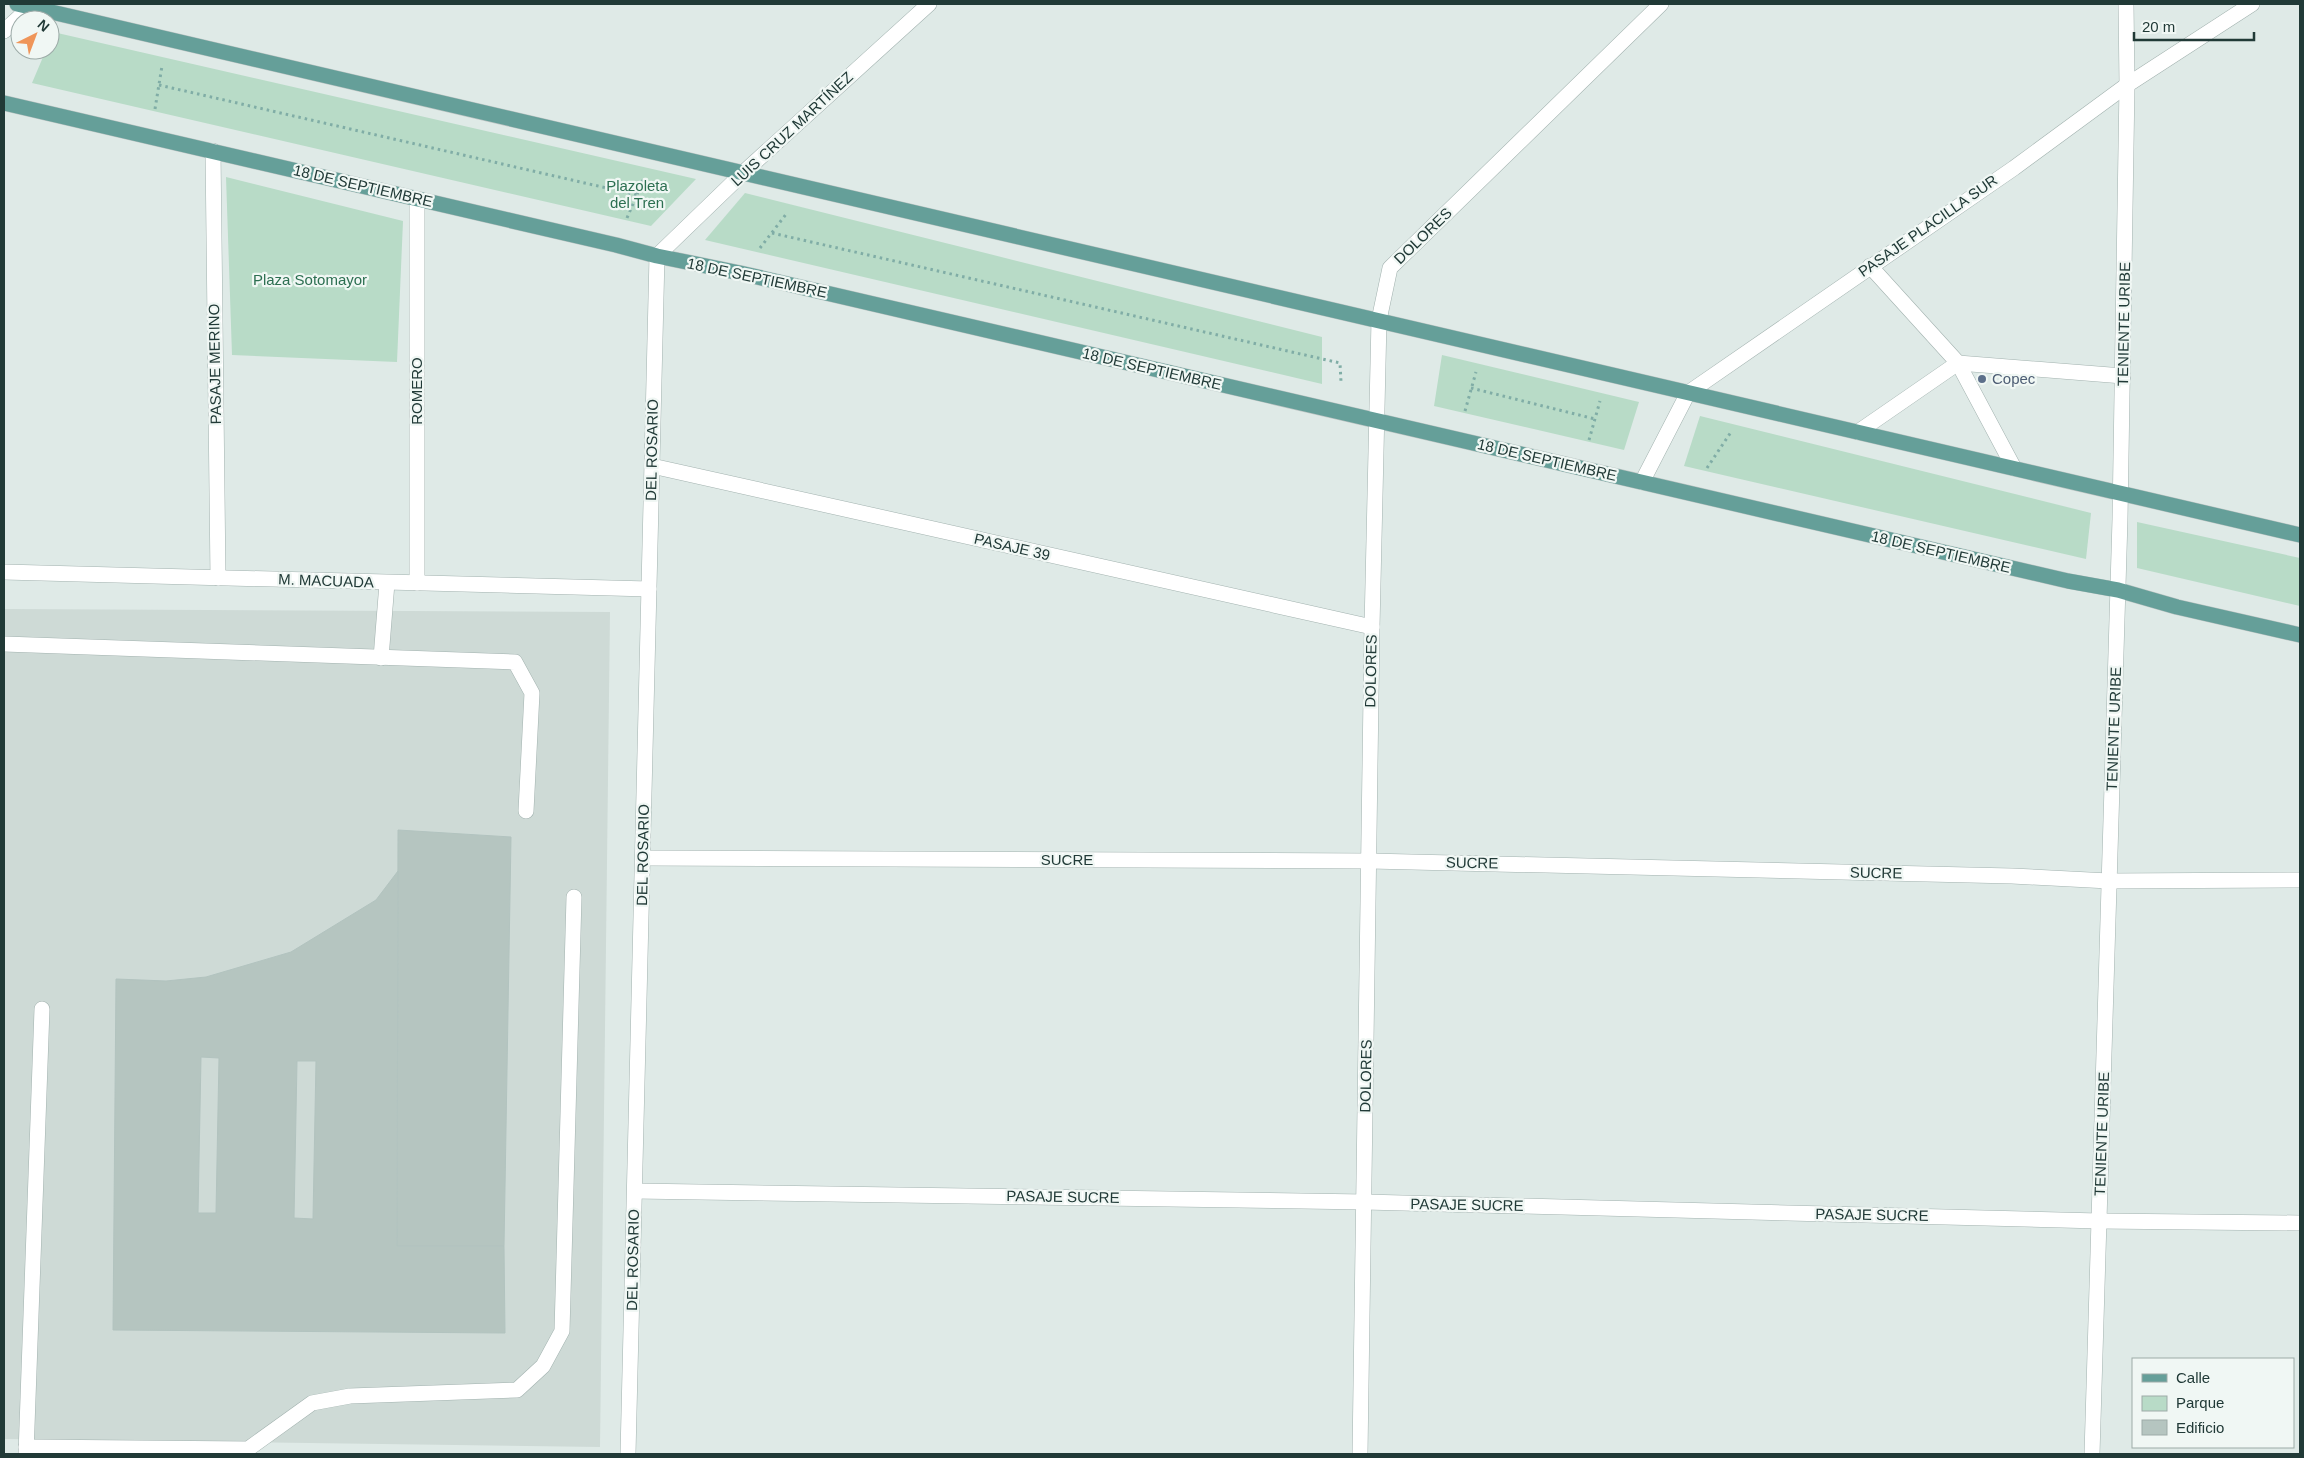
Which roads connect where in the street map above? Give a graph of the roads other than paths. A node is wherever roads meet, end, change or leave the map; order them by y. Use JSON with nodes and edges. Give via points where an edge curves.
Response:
{"nodes":[{"id":1,"x":929,"y":4,"type":"edge"},
{"id":2,"x":1661,"y":4,"type":"edge"},
{"id":3,"x":2126,"y":4,"type":"edge"},
{"id":4,"x":2252,"y":4,"type":"edge"},
{"id":5,"x":27,"y":5,"type":"edge"},
{"id":6,"x":4,"y":31,"type":"edge"},
{"id":7,"x":2128,"y":85,"type":"junction"},
{"id":8,"x":4,"y":103,"type":"edge"},
{"id":9,"x":212,"y":151,"type":"junction"},
{"id":10,"x":743,"y":173,"type":"junction"},
{"id":11,"x":417,"y":198,"type":"junction"},
{"id":12,"x":657,"y":256,"type":"junction"},
{"id":13,"x":1870,"y":266,"type":"junction"},
{"id":14,"x":1378,"y":320,"type":"junction"},
{"id":15,"x":1958,"y":363,"type":"junction"},
{"id":16,"x":2123,"y":376,"type":"junction"},
{"id":17,"x":1688,"y":393,"type":"junction"},
{"id":18,"x":1378,"y":421,"type":"junction"},
{"id":19,"x":1858,"y":432,"type":"junction"},
{"id":20,"x":652,"y":466,"type":"junction"},
{"id":21,"x":2014,"y":468,"type":"junction"},
{"id":22,"x":1642,"y":482,"type":"junction"},
{"id":23,"x":2121,"y":493,"type":"junction"},
{"id":24,"x":2300,"y":535,"type":"edge"},
{"id":25,"x":4,"y":572,"type":"edge"},
{"id":26,"x":218,"y":578,"type":"junction"},
{"id":27,"x":387,"y":583,"type":"junction"},
{"id":28,"x":417,"y":583,"type":"junction"},
{"id":29,"x":649,"y":589,"type":"junction"},
{"id":30,"x":2118,"y":590,"type":"junction"},
{"id":31,"x":1372,"y":627,"type":"junction"},
{"id":32,"x":2300,"y":635,"type":"edge"},
{"id":33,"x":4,"y":644,"type":"edge"},
{"id":34,"x":381,"y":658,"type":"junction"},
{"id":35,"x":526,"y":811,"type":"dead end"},
{"id":36,"x":643,"y":858,"type":"junction"},
{"id":37,"x":1370,"y":860,"type":"junction"},
{"id":38,"x":2300,"y":880,"type":"edge"},
{"id":39,"x":2109,"y":881,"type":"junction"},
{"id":40,"x":574,"y":897,"type":"dead end"},
{"id":41,"x":42,"y":1009,"type":"dead end"},
{"id":42,"x":635,"y":1190,"type":"junction"},
{"id":43,"x":1365,"y":1202,"type":"junction"},
{"id":44,"x":2099,"y":1221,"type":"junction"},
{"id":45,"x":2300,"y":1223,"type":"edge"},
{"id":46,"x":26,"y":1451,"type":"edge"},
{"id":47,"x":628,"y":1454,"type":"edge"},
{"id":48,"x":1360,"y":1454,"type":"edge"},
{"id":49,"x":2092,"y":1454,"type":"edge"}],
"edges":[{"from":1,"to":10,"type":"street","name":"LUIS CRUZ MARTÍNEZ"},
{"from":2,"to":14,"type":"street","name":"DOLORES","via":[[1390,268]]},
{"from":3,"to":7,"type":"street","name":"TENIENTE URIBE"},
{"from":4,"to":7,"type":"street","name":"PASAJE PLACILLA SUR"},
{"from":5,"to":6,"type":"street"},
{"from":5,"to":10,"type":"main road"},
{"from":7,"to":13,"type":"street","name":"PASAJE PLACILLA SUR"},
{"from":7,"to":16,"type":"street","name":"TENIENTE URIBE"},
{"from":8,"to":9,"type":"main road","name":"18 DE SEPTIEMBRE"},
{"from":9,"to":11,"type":"main road","name":"18 DE SEPTIEMBRE"},
{"from":9,"to":26,"type":"street","name":"PASAJE MERINO"},
{"from":10,"to":12,"type":"street","name":"LUIS CRUZ MARTÍNEZ"},
{"from":10,"to":14,"type":"main road"},
{"from":11,"to":12,"type":"main road","name":"18 DE SEPTIEMBRE"},
{"from":11,"to":28,"type":"street","name":"ROMERO"},
{"from":12,"to":18,"type":"main road","name":"18 DE SEPTIEMBRE"},
{"from":12,"to":20,"type":"street","name":"DEL ROSARIO"},
{"from":13,"to":15,"type":"street"},
{"from":13,"to":17,"type":"street","name":"PASAJE PLACILLA SUR"},
{"from":14,"to":17,"type":"main road"},
{"from":14,"to":18,"type":"street","name":"DOLORES"},
{"from":15,"to":16,"type":"street"},
{"from":15,"to":19,"type":"street"},
{"from":15,"to":21,"type":"street"},
{"from":16,"to":23,"type":"street","name":"TENIENTE URIBE"},
{"from":17,"to":19,"type":"main road"},
{"from":17,"to":22,"type":"street","name":"PASAJE PLACILLA SUR"},
{"from":18,"to":22,"type":"main road","name":"18 DE SEPTIEMBRE"},
{"from":18,"to":31,"type":"street","name":"DOLORES"},
{"from":19,"to":21,"type":"main road"},
{"from":20,"to":29,"type":"street","name":"DEL ROSARIO"},
{"from":20,"to":31,"type":"street","name":"PASAJE 39"},
{"from":21,"to":23,"type":"main road"},
{"from":22,"to":30,"type":"main road","name":"18 DE SEPTIEMBRE"},
{"from":23,"to":24,"type":"main road"},
{"from":23,"to":30,"type":"street","name":"TENIENTE URIBE"},
{"from":25,"to":26,"type":"street","name":"M. MACUADA"},
{"from":26,"to":27,"type":"street","name":"M. MACUADA"},
{"from":27,"to":28,"type":"street","name":"M. MACUADA"},
{"from":27,"to":34,"type":"street"},
{"from":28,"to":29,"type":"street","name":"M. MACUADA"},
{"from":29,"to":36,"type":"street","name":"DEL ROSARIO"},
{"from":30,"to":32,"type":"main road","name":"18 DE SEPTIEMBRE"},
{"from":30,"to":39,"type":"street","name":"TENIENTE URIBE"},
{"from":31,"to":37,"type":"street","name":"DOLORES"},
{"from":33,"to":34,"type":"street"},
{"from":34,"to":35,"type":"street","via":[[515,662],[532,693]]},
{"from":36,"to":37,"type":"street","name":"SUCRE"},
{"from":36,"to":42,"type":"street","name":"DEL ROSARIO"},
{"from":37,"to":39,"type":"street","name":"SUCRE"},
{"from":37,"to":43,"type":"street","name":"DOLORES"},
{"from":38,"to":39,"type":"street","name":"SUCRE"},
{"from":39,"to":44,"type":"street","name":"TENIENTE URIBE"},
{"from":40,"to":46,"type":"street","via":[[562,1331],[542,1366],[517,1390],[350,1396],[312,1403],[248,1449]]},
{"from":41,"to":46,"type":"street"},
{"from":42,"to":43,"type":"street","name":"PASAJE SUCRE"},
{"from":42,"to":47,"type":"street","name":"DEL ROSARIO"},
{"from":43,"to":44,"type":"street","name":"PASAJE SUCRE"},
{"from":43,"to":48,"type":"street","name":"DOLORES"},
{"from":44,"to":45,"type":"street","name":"PASAJE SUCRE"},
{"from":44,"to":49,"type":"street","name":"TENIENTE URIBE"}]}
